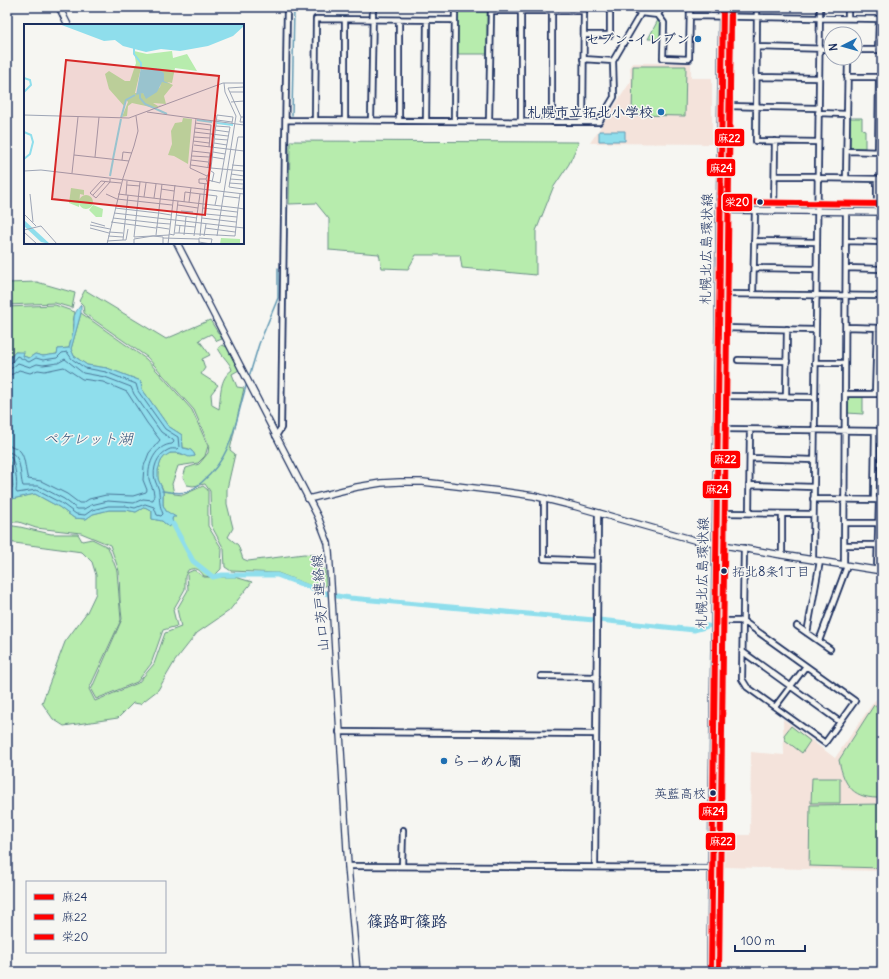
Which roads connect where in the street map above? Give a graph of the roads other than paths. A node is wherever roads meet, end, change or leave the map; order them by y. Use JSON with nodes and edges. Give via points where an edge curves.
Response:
{"nodes":[{"id":1,"x":59,"y":7,"type":"edge"},
{"id":2,"x":287,"y":7,"type":"edge"},
{"id":3,"x":373,"y":7,"type":"edge"},
{"id":4,"x":454,"y":7,"type":"edge"},
{"id":5,"x":612,"y":7,"type":"edge"},
{"id":6,"x":630,"y":7,"type":"edge"},
{"id":7,"x":662,"y":7,"type":"edge"},
{"id":8,"x":690,"y":7,"type":"edge"},
{"id":9,"x":723,"y":7,"type":"edge"},
{"id":10,"x":728,"y":7,"type":"edge"},
{"id":11,"x":757,"y":7,"type":"edge"},
{"id":12,"x":820,"y":7,"type":"edge"},
{"id":13,"x":848,"y":7,"type":"edge"},
{"id":14,"x":584,"y":9,"type":"edge"},
{"id":15,"x":521,"y":11,"type":"junction"},
{"id":16,"x":552,"y":12,"type":"junction"},
{"id":17,"x":640,"y":13,"type":"junction"},
{"id":18,"x":658,"y":15,"type":"junction"},
{"id":19,"x":690,"y":16,"type":"junction"},
{"id":20,"x":725,"y":17,"type":"junction"},
{"id":21,"x":757,"y":17,"type":"junction"},
{"id":22,"x":820,"y":18,"type":"junction"},
{"id":23,"x":848,"y":18,"type":"junction"},
{"id":24,"x":880,"y":19,"type":"edge"},
{"id":25,"x":345,"y":20,"type":"junction"},
{"id":26,"x":373,"y":20,"type":"junction"},
{"id":27,"x":399,"y":20,"type":"junction"},
{"id":28,"x":427,"y":20,"type":"junction"},
{"id":29,"x":454,"y":20,"type":"junction"},
{"id":30,"x":68,"y":24,"type":"edge"},
{"id":31,"x":584,"y":35,"type":"junction"},
{"id":32,"x":757,"y":47,"type":"junction"},
{"id":33,"x":819,"y":49,"type":"junction"},
{"id":34,"x":823,"y":49,"type":"edge"},
{"id":35,"x":863,"y":50,"type":"edge"},
{"id":36,"x":880,"y":50,"type":"edge"},
{"id":37,"x":583,"y":59,"type":"junction"},
{"id":38,"x":613,"y":61,"type":"junction"},
{"id":39,"x":848,"y":66,"type":"edge"},
{"id":40,"x":757,"y":77,"type":"junction"},
{"id":41,"x":847,"y":77,"type":"junction"},
{"id":42,"x":881,"y":77,"type":"edge"},
{"id":43,"x":819,"y":78,"type":"junction"},
{"id":44,"x":727,"y":106,"type":"junction"},
{"id":45,"x":756,"y":107,"type":"junction"},
{"id":46,"x":818,"y":108,"type":"junction"},
{"id":47,"x":818,"y":113,"type":"junction"},
{"id":48,"x":847,"y":114,"type":"junction"},
{"id":49,"x":286,"y":120,"type":"junction"},
{"id":50,"x":315,"y":120,"type":"junction"},
{"id":51,"x":344,"y":120,"type":"junction"},
{"id":52,"x":371,"y":120,"type":"junction"},
{"id":53,"x":399,"y":121,"type":"junction"},
{"id":54,"x":426,"y":121,"type":"junction"},
{"id":55,"x":454,"y":121,"type":"junction"},
{"id":56,"x":489,"y":121,"type":"junction"},
{"id":57,"x":520,"y":122,"type":"junction"},
{"id":58,"x":552,"y":122,"type":"junction"},
{"id":59,"x":583,"y":122,"type":"junction"},
{"id":60,"x":775,"y":141,"type":"junction"},
{"id":61,"x":818,"y":142,"type":"junction"},
{"id":62,"x":846,"y":151,"type":"junction"},
{"id":63,"x":880,"y":152,"type":"edge"},
{"id":64,"x":775,"y":176,"type":"junction"},
{"id":65,"x":818,"y":177,"type":"junction"},
{"id":66,"x":846,"y":178,"type":"junction"},
{"id":67,"x":879,"y":179,"type":"edge"},
{"id":68,"x":723,"y":210,"type":"junction"},
{"id":69,"x":755,"y":211,"type":"junction"},
{"id":70,"x":774,"y":211,"type":"junction"},
{"id":71,"x":817,"y":211,"type":"junction"},
{"id":72,"x":846,"y":212,"type":"junction"},
{"id":73,"x":879,"y":212,"type":"edge"},
{"id":74,"x":754,"y":241,"type":"junction"},
{"id":75,"x":846,"y":241,"type":"junction"},
{"id":76,"x":817,"y":242,"type":"junction"},
{"id":77,"x":882,"y":242,"type":"edge"},
{"id":78,"x":178,"y":244,"type":"edge"},
{"id":79,"x":754,"y":268,"type":"junction"},
{"id":80,"x":846,"y":268,"type":"junction"},
{"id":81,"x":816,"y":269,"type":"junction"},
{"id":82,"x":882,"y":269,"type":"edge"},
{"id":83,"x":722,"y":294,"type":"junction"},
{"id":84,"x":753,"y":294,"type":"junction"},
{"id":85,"x":816,"y":295,"type":"junction"},
{"id":86,"x":846,"y":296,"type":"junction"},
{"id":87,"x":882,"y":296,"type":"edge"},
{"id":88,"x":846,"y":327,"type":"junction"},
{"id":89,"x":724,"y":328,"type":"junction"},
{"id":90,"x":879,"y":328,"type":"edge"},
{"id":91,"x":787,"y":329,"type":"junction"},
{"id":92,"x":815,"y":330,"type":"junction"},
{"id":93,"x":738,"y":360,"type":"dead end"},
{"id":94,"x":786,"y":361,"type":"junction"},
{"id":95,"x":815,"y":363,"type":"junction"},
{"id":96,"x":845,"y":363,"type":"junction"},
{"id":97,"x":845,"y":394,"type":"junction"},
{"id":98,"x":875,"y":394,"type":"junction"},
{"id":99,"x":882,"y":394,"type":"edge"},
{"id":100,"x":723,"y":396,"type":"junction"},
{"id":101,"x":786,"y":396,"type":"junction"},
{"id":102,"x":814,"y":397,"type":"junction"},
{"id":103,"x":720,"y":429,"type":"junction"},
{"id":104,"x":750,"y":430,"type":"junction"},
{"id":105,"x":814,"y":431,"type":"junction"},
{"id":106,"x":845,"y":431,"type":"junction"},
{"id":107,"x":875,"y":431,"type":"junction"},
{"id":108,"x":882,"y":432,"type":"edge"},
{"id":109,"x":276,"y":436,"type":"junction"},
{"id":110,"x":750,"y":458,"type":"junction"},
{"id":111,"x":814,"y":460,"type":"junction"},
{"id":112,"x":749,"y":485,"type":"junction"},
{"id":113,"x":814,"y":487,"type":"junction"},
{"id":114,"x":308,"y":499,"type":"junction"},
{"id":115,"x":544,"y":499,"type":"junction"},
{"id":116,"x":813,"y":499,"type":"junction"},
{"id":117,"x":845,"y":499,"type":"junction"},
{"id":118,"x":879,"y":500,"type":"edge"},
{"id":119,"x":598,"y":513,"type":"junction"},
{"id":120,"x":722,"y":513,"type":"junction"},
{"id":121,"x":749,"y":513,"type":"junction"},
{"id":122,"x":782,"y":514,"type":"junction"},
{"id":123,"x":813,"y":514,"type":"junction"},
{"id":124,"x":844,"y":522,"type":"junction"},
{"id":125,"x":880,"y":523,"type":"edge"},
{"id":126,"x":718,"y":544,"type":"junction"},
{"id":127,"x":844,"y":545,"type":"junction"},
{"id":128,"x":878,"y":546,"type":"junction"},
{"id":129,"x":744,"y":548,"type":"junction"},
{"id":130,"x":782,"y":555,"type":"junction"},
{"id":131,"x":813,"y":560,"type":"junction"},
{"id":132,"x":820,"y":561,"type":"junction"},
{"id":133,"x":598,"y":562,"type":"junction"},
{"id":134,"x":845,"y":565,"type":"junction"},
{"id":135,"x":880,"y":570,"type":"edge"},
{"id":136,"x":721,"y":621,"type":"junction"},
{"id":137,"x":743,"y":621,"type":"junction"},
{"id":138,"x":797,"y":626,"type":"dead end"},
{"id":139,"x":807,"y":633,"type":"junction"},
{"id":140,"x":819,"y":642,"type":"junction"},
{"id":141,"x":830,"y":649,"type":"dead end"},
{"id":142,"x":743,"y":652,"type":"junction"},
{"id":143,"x":806,"y":666,"type":"junction"},
{"id":144,"x":541,"y":676,"type":"dead end"},
{"id":145,"x":597,"y":677,"type":"junction"},
{"id":146,"x":791,"y":686,"type":"junction"},
{"id":147,"x":775,"y":707,"type":"junction"},
{"id":148,"x":840,"y":722,"type":"junction"},
{"id":149,"x":339,"y":732,"type":"junction"},
{"id":150,"x":596,"y":734,"type":"junction"},
{"id":151,"x":403,"y":830,"type":"dead end"},
{"id":152,"x":348,"y":866,"type":"junction"},
{"id":153,"x":402,"y":866,"type":"junction"},
{"id":154,"x":595,"y":867,"type":"junction"},
{"id":155,"x":712,"y":868,"type":"junction"},
{"id":156,"x":357,"y":972,"type":"edge"},
{"id":157,"x":711,"y":972,"type":"edge"},
{"id":158,"x":716,"y":972,"type":"edge"}],
"edges":[{"from":1,"to":30,"type":"street"},
{"from":2,"to":49,"type":"street"},
{"from":3,"to":26,"type":"street"},
{"from":4,"to":29,"type":"street"},
{"from":5,"to":31,"type":"street","via":[[610,35]]},
{"from":6,"to":17,"type":"street"},
{"from":7,"to":18,"type":"street"},
{"from":8,"to":19,"type":"street"},
{"from":9,"to":20,"type":"main road","name":"札幌北広島環状線"},
{"from":10,"to":20,"type":"main road","name":"札幌北広島環状線"},
{"from":11,"to":21,"type":"street"},
{"from":12,"to":22,"type":"street"},
{"from":13,"to":23,"type":"street"},
{"from":14,"to":16,"type":"street"},
{"from":14,"to":31,"type":"street"},
{"from":15,"to":16,"type":"street"},
{"from":15,"to":56,"type":"street","via":[[491,11]]},
{"from":15,"to":57,"type":"street"},
{"from":16,"to":58,"type":"street"},
{"from":17,"to":18,"type":"street"},
{"from":17,"to":38,"type":"street"},
{"from":18,"to":19,"type":"street","via":[[664,23],[663,58],[689,59]]},
{"from":19,"to":20,"type":"street"},
{"from":20,"to":21,"type":"street"},
{"from":20,"to":44,"type":"main road","name":"札幌北広島環状線"},
{"from":20,"to":68,"type":"main road","name":"札幌北広島環状線"},
{"from":21,"to":22,"type":"street"},
{"from":21,"to":32,"type":"street"},
{"from":22,"to":23,"type":"street"},
{"from":22,"to":33,"type":"street"},
{"from":23,"to":24,"type":"street"},
{"from":24,"to":36,"type":"street"},
{"from":25,"to":26,"type":"street"},
{"from":25,"to":50,"type":"street","via":[[316,20]]},
{"from":25,"to":51,"type":"street"},
{"from":26,"to":27,"type":"street"},
{"from":26,"to":52,"type":"street"},
{"from":27,"to":28,"type":"street"},
{"from":27,"to":53,"type":"street"},
{"from":28,"to":29,"type":"street"},
{"from":28,"to":54,"type":"street"},
{"from":29,"to":55,"type":"street"},
{"from":31,"to":37,"type":"street"},
{"from":32,"to":33,"type":"street"},
{"from":32,"to":40,"type":"street"},
{"from":33,"to":34,"type":"street"},
{"from":33,"to":43,"type":"street"},
{"from":35,"to":36,"type":"street"},
{"from":37,"to":38,"type":"street"},
{"from":37,"to":59,"type":"street"},
{"from":38,"to":59,"type":"street","via":[[614,97],[599,122]]},
{"from":39,"to":41,"type":"street"},
{"from":40,"to":43,"type":"street"},
{"from":40,"to":45,"type":"street"},
{"from":41,"to":42,"type":"street"},
{"from":41,"to":48,"type":"street"},
{"from":42,"to":63,"type":"street"},
{"from":43,"to":46,"type":"street"},
{"from":44,"to":45,"type":"street"},
{"from":44,"to":68,"type":"main road","name":"札幌北広島環状線"},
{"from":45,"to":46,"type":"street"},
{"from":45,"to":60,"type":"street","via":[[756,141]]},
{"from":46,"to":47,"type":"street"},
{"from":47,"to":48,"type":"street"},
{"from":47,"to":61,"type":"street"},
{"from":48,"to":62,"type":"street"},
{"from":49,"to":50,"type":"street"},
{"from":49,"to":109,"type":"street","via":[[281,428]]},
{"from":50,"to":51,"type":"street"},
{"from":51,"to":52,"type":"street"},
{"from":52,"to":53,"type":"street"},
{"from":53,"to":54,"type":"street"},
{"from":54,"to":55,"type":"street"},
{"from":55,"to":56,"type":"street"},
{"from":56,"to":57,"type":"street"},
{"from":57,"to":58,"type":"street"},
{"from":58,"to":59,"type":"street"},
{"from":60,"to":61,"type":"street"},
{"from":60,"to":64,"type":"street"},
{"from":61,"to":65,"type":"street"},
{"from":62,"to":63,"type":"street"},
{"from":62,"to":66,"type":"street"},
{"from":64,"to":65,"type":"street"},
{"from":64,"to":70,"type":"street"},
{"from":65,"to":66,"type":"street"},
{"from":65,"to":71,"type":"street"},
{"from":66,"to":67,"type":"street"},
{"from":67,"to":73,"type":"street"},
{"from":68,"to":69,"type":"street"},
{"from":68,"to":83,"type":"main road","name":"札幌北広島環状線"},
{"from":69,"to":70,"type":"street"},
{"from":69,"to":74,"type":"street"},
{"from":70,"to":71,"type":"street"},
{"from":71,"to":72,"type":"street"},
{"from":71,"to":76,"type":"street"},
{"from":72,"to":73,"type":"street"},
{"from":72,"to":75,"type":"street"},
{"from":74,"to":76,"type":"street"},
{"from":74,"to":79,"type":"street"},
{"from":75,"to":77,"type":"street"},
{"from":75,"to":80,"type":"street"},
{"from":76,"to":81,"type":"street"},
{"from":78,"to":109,"type":"street","name":"山口茨戸連絡線"},
{"from":79,"to":81,"type":"street"},
{"from":79,"to":84,"type":"street"},
{"from":80,"to":82,"type":"street"},
{"from":80,"to":86,"type":"street"},
{"from":81,"to":85,"type":"street"},
{"from":83,"to":84,"type":"street"},
{"from":83,"to":89,"type":"main road","name":"札幌北広島環状線"},
{"from":83,"to":103,"type":"main road","name":"札幌北広島環状線"},
{"from":84,"to":85,"type":"street"},
{"from":85,"to":86,"type":"street"},
{"from":85,"to":92,"type":"street"},
{"from":86,"to":87,"type":"street"},
{"from":86,"to":88,"type":"street"},
{"from":88,"to":90,"type":"street"},
{"from":88,"to":96,"type":"street"},
{"from":89,"to":91,"type":"street"},
{"from":89,"to":100,"type":"main road","name":"札幌北広島環状線"},
{"from":90,"to":98,"type":"street"},
{"from":91,"to":92,"type":"street"},
{"from":91,"to":94,"type":"street"},
{"from":92,"to":95,"type":"street"},
{"from":93,"to":94,"type":"street"},
{"from":94,"to":101,"type":"street"},
{"from":95,"to":96,"type":"street"},
{"from":95,"to":102,"type":"street"},
{"from":96,"to":97,"type":"street"},
{"from":97,"to":98,"type":"street"},
{"from":97,"to":106,"type":"street"},
{"from":98,"to":99,"type":"street"},
{"from":100,"to":101,"type":"street"},
{"from":100,"to":103,"type":"main road","name":"札幌北広島環状線"},
{"from":101,"to":102,"type":"street"},
{"from":102,"to":105,"type":"street"},
{"from":103,"to":104,"type":"street"},
{"from":103,"to":120,"type":"main road","name":"札幌北広島環状線"},
{"from":103,"to":126,"type":"main road","name":"札幌北広島環状線"},
{"from":104,"to":105,"type":"street"},
{"from":104,"to":110,"type":"street"},
{"from":105,"to":106,"type":"street"},
{"from":105,"to":111,"type":"street"},
{"from":106,"to":107,"type":"street"},
{"from":106,"to":117,"type":"street"},
{"from":107,"to":108,"type":"street"},
{"from":107,"to":118,"type":"street"},
{"from":109,"to":114,"type":"street","name":"山口茨戸連絡線"},
{"from":110,"to":111,"type":"street"},
{"from":110,"to":112,"type":"street"},
{"from":111,"to":113,"type":"street"},
{"from":112,"to":113,"type":"street"},
{"from":112,"to":121,"type":"street"},
{"from":113,"to":116,"type":"street"},
{"from":114,"to":115,"type":"street","via":[[381,483],[422,482]]},
{"from":114,"to":149,"type":"street","name":"山口茨戸連絡線","via":[[328,543]]},
{"from":115,"to":119,"type":"street"},
{"from":115,"to":133,"type":"street","via":[[544,559]]},
{"from":116,"to":117,"type":"street"},
{"from":116,"to":123,"type":"street"},
{"from":117,"to":118,"type":"street"},
{"from":117,"to":124,"type":"street"},
{"from":118,"to":125,"type":"street"},
{"from":119,"to":126,"type":"street","via":[[694,540]]},
{"from":119,"to":133,"type":"street"},
{"from":120,"to":121,"type":"street"},
{"from":120,"to":126,"type":"main road","name":"札幌北広島環状線"},
{"from":121,"to":122,"type":"street"},
{"from":122,"to":123,"type":"street"},
{"from":122,"to":130,"type":"street"},
{"from":123,"to":131,"type":"street"},
{"from":124,"to":125,"type":"street"},
{"from":124,"to":127,"type":"street"},
{"from":125,"to":128,"type":"street"},
{"from":126,"to":129,"type":"street"},
{"from":126,"to":136,"type":"main road","name":"札幌北広島環状線"},
{"from":126,"to":155,"type":"main road","name":"札幌北広島環状線"},
{"from":127,"to":128,"type":"street"},
{"from":127,"to":134,"type":"street"},
{"from":128,"to":135,"type":"street"},
{"from":129,"to":130,"type":"street"},
{"from":129,"to":137,"type":"street"},
{"from":130,"to":131,"type":"street"},
{"from":131,"to":132,"type":"street"},
{"from":132,"to":134,"type":"street"},
{"from":132,"to":139,"type":"street"},
{"from":133,"to":145,"type":"street"},
{"from":134,"to":135,"type":"street"},
{"from":134,"to":140,"type":"street"},
{"from":136,"to":137,"type":"street"},
{"from":136,"to":158,"type":"main road","name":"札幌北広島環状線"},
{"from":137,"to":142,"type":"street"},
{"from":137,"to":143,"type":"street"},
{"from":138,"to":139,"type":"street"},
{"from":139,"to":140,"type":"street"},
{"from":140,"to":141,"type":"street"},
{"from":142,"to":146,"type":"street"},
{"from":142,"to":147,"type":"street","via":[[742,679],[746,687]]},
{"from":143,"to":146,"type":"street"},
{"from":143,"to":148,"type":"street","via":[[855,701]]},
{"from":144,"to":145,"type":"street"},
{"from":145,"to":150,"type":"street"},
{"from":146,"to":147,"type":"street"},
{"from":146,"to":148,"type":"street"},
{"from":147,"to":148,"type":"street","via":[[824,743]]},
{"from":149,"to":150,"type":"street"},
{"from":149,"to":152,"type":"street","name":"山口茨戸連絡線"},
{"from":150,"to":154,"type":"street"},
{"from":151,"to":153,"type":"street"},
{"from":152,"to":153,"type":"street"},
{"from":152,"to":156,"type":"street","name":"山口茨戸連絡線"},
{"from":153,"to":154,"type":"street"},
{"from":154,"to":155,"type":"street"},
{"from":155,"to":157,"type":"main road","name":"札幌北広島環状線"}]}
